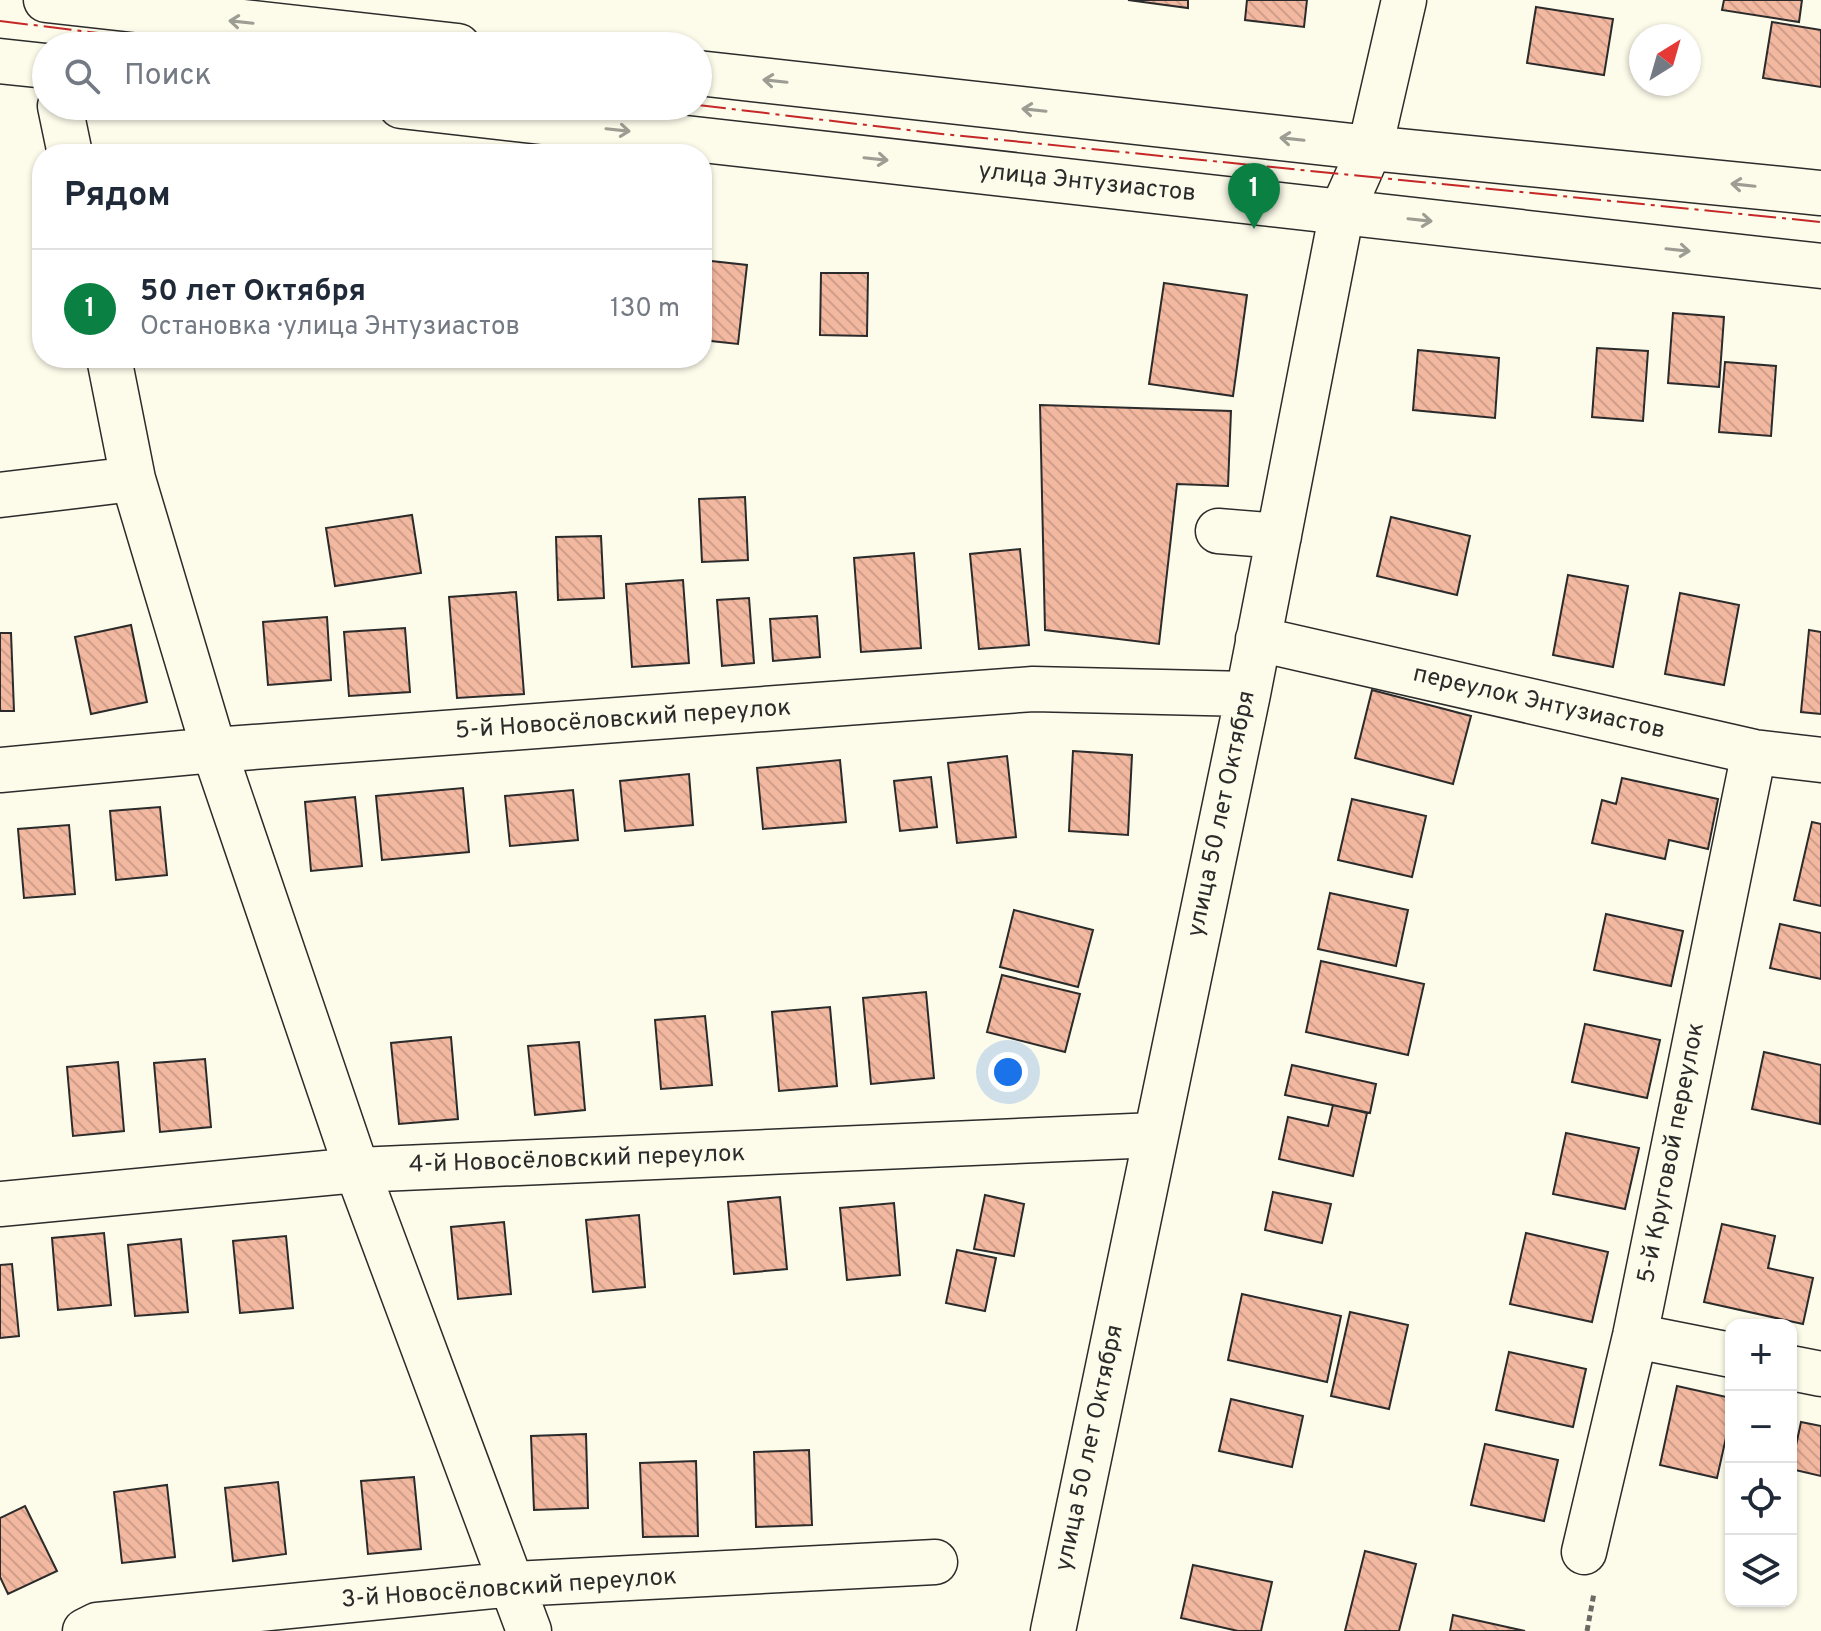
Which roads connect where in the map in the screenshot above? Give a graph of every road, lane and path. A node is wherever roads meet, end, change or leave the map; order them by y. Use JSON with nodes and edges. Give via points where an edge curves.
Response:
{"nodes":[{"id":1,"x":46,"y":0,"type":"edge"},
{"id":2,"x":1404,"y":0,"type":"edge"},
{"id":3,"x":333,"y":32,"type":"edge"},
{"id":4,"x":0,"y":61,"type":"edge"},
{"id":5,"x":32,"y":64,"type":"edge"},
{"id":6,"x":712,"y":75,"type":"edge"},
{"id":7,"x":63,"y":120,"type":"edge"},
{"id":8,"x":526,"y":120,"type":"edge"},
{"id":9,"x":68,"y":144,"type":"edge"},
{"id":10,"x":1370,"y":148,"type":"junction"},
{"id":11,"x":1821,"y":193,"type":"edge"},
{"id":12,"x":1342,"y":211,"type":"junction"},
{"id":13,"x":1821,"y":266,"type":"edge"},
{"id":14,"x":111,"y":368,"type":"edge"},
{"id":15,"x":133,"y":479,"type":"junction"},
{"id":16,"x":0,"y":495,"type":"edge"},
{"id":17,"x":1218,"y":531,"type":"dead end"},
{"id":18,"x":1279,"y":536,"type":"junction"},
{"id":19,"x":1258,"y":639,"type":"junction"},
{"id":20,"x":1248,"y":694,"type":"junction"},
{"id":21,"x":214,"y":750,"type":"junction"},
{"id":22,"x":1754,"y":752,"type":"junction"},
{"id":23,"x":1821,"y":760,"type":"edge"},
{"id":24,"x":0,"y":770,"type":"edge"},
{"id":25,"x":1155,"y":1135,"type":"junction"},
{"id":26,"x":357,"y":1170,"type":"junction"},
{"id":27,"x":0,"y":1204,"type":"edge"},
{"id":28,"x":1635,"y":1336,"type":"junction"},
{"id":29,"x":1725,"y":1354,"type":"edge"},
{"id":30,"x":1797,"y":1369,"type":"edge"},
{"id":31,"x":1821,"y":1374,"type":"edge"},
{"id":32,"x":1584,"y":1552,"type":"dead end"},
{"id":33,"x":935,"y":1562,"type":"dead end"},
{"id":34,"x":514,"y":1584,"type":"junction"},
{"id":35,"x":85,"y":1631,"type":"edge"},
{"id":36,"x":529,"y":1631,"type":"edge"},
{"id":37,"x":1053,"y":1631,"type":"edge"}],
"edges":[{"from":3,"to":1,"type":"street","one_way":true},
{"from":2,"to":10,"type":"street","name":"улица 50 лет Октября"},
{"from":4,"to":5,"type":"street"},
{"from":10,"to":6,"type":"street","one_way":true},
{"from":7,"to":9,"type":"street"},
{"from":8,"to":12,"type":"street","name":"улица Энтузиастов","one_way":true},
{"from":11,"to":10,"type":"street","one_way":true},
{"from":10,"to":12,"type":"street","name":"улица 50 лет Октября"},
{"from":12,"to":13,"type":"street","name":"улица Энтузиастов","one_way":true},
{"from":12,"to":18,"type":"street","name":"улица 50 лет Октября"},
{"from":14,"to":15,"type":"street"},
{"from":15,"to":16,"type":"street"},
{"from":15,"to":21,"type":"street"},
{"from":17,"to":18,"type":"street"},
{"from":18,"to":19,"type":"street","name":"улица 50 лет Октября"},
{"from":19,"to":20,"type":"street","name":"улица 50 лет Октября"},
{"from":19,"to":22,"type":"street","name":"переулок Энтузиастов"},
{"from":20,"to":21,"type":"street","name":"5-й Новосёловский переулок","via":[[1033,689]]},
{"from":20,"to":25,"type":"street","name":"улица 50 лет Октября"},
{"from":21,"to":24,"type":"street","name":"5-й Новосёловский переулок"},
{"from":21,"to":26,"type":"street"},
{"from":22,"to":23,"type":"street","name":"переулок Энтузиастов"},
{"from":22,"to":28,"type":"street","name":"5-й Круговой переулок"},
{"from":25,"to":26,"type":"street","name":"4-й Новосёловский переулок"},
{"from":25,"to":37,"type":"street","name":"улица 50 лет Октября"},
{"from":26,"to":27,"type":"street","name":"4-й Новосёловский переулок"},
{"from":26,"to":34,"type":"street"},
{"from":28,"to":29,"type":"street"},
{"from":28,"to":32,"type":"street","name":"5-й Круговой переулок"},
{"from":30,"to":31,"type":"street"},
{"from":33,"to":34,"type":"street","name":"3-й Новосёловский переулок"},
{"from":34,"to":35,"type":"street","name":"3-й Новосёловский переулок","via":[[97,1625]]},
{"from":34,"to":36,"type":"street"}]}
